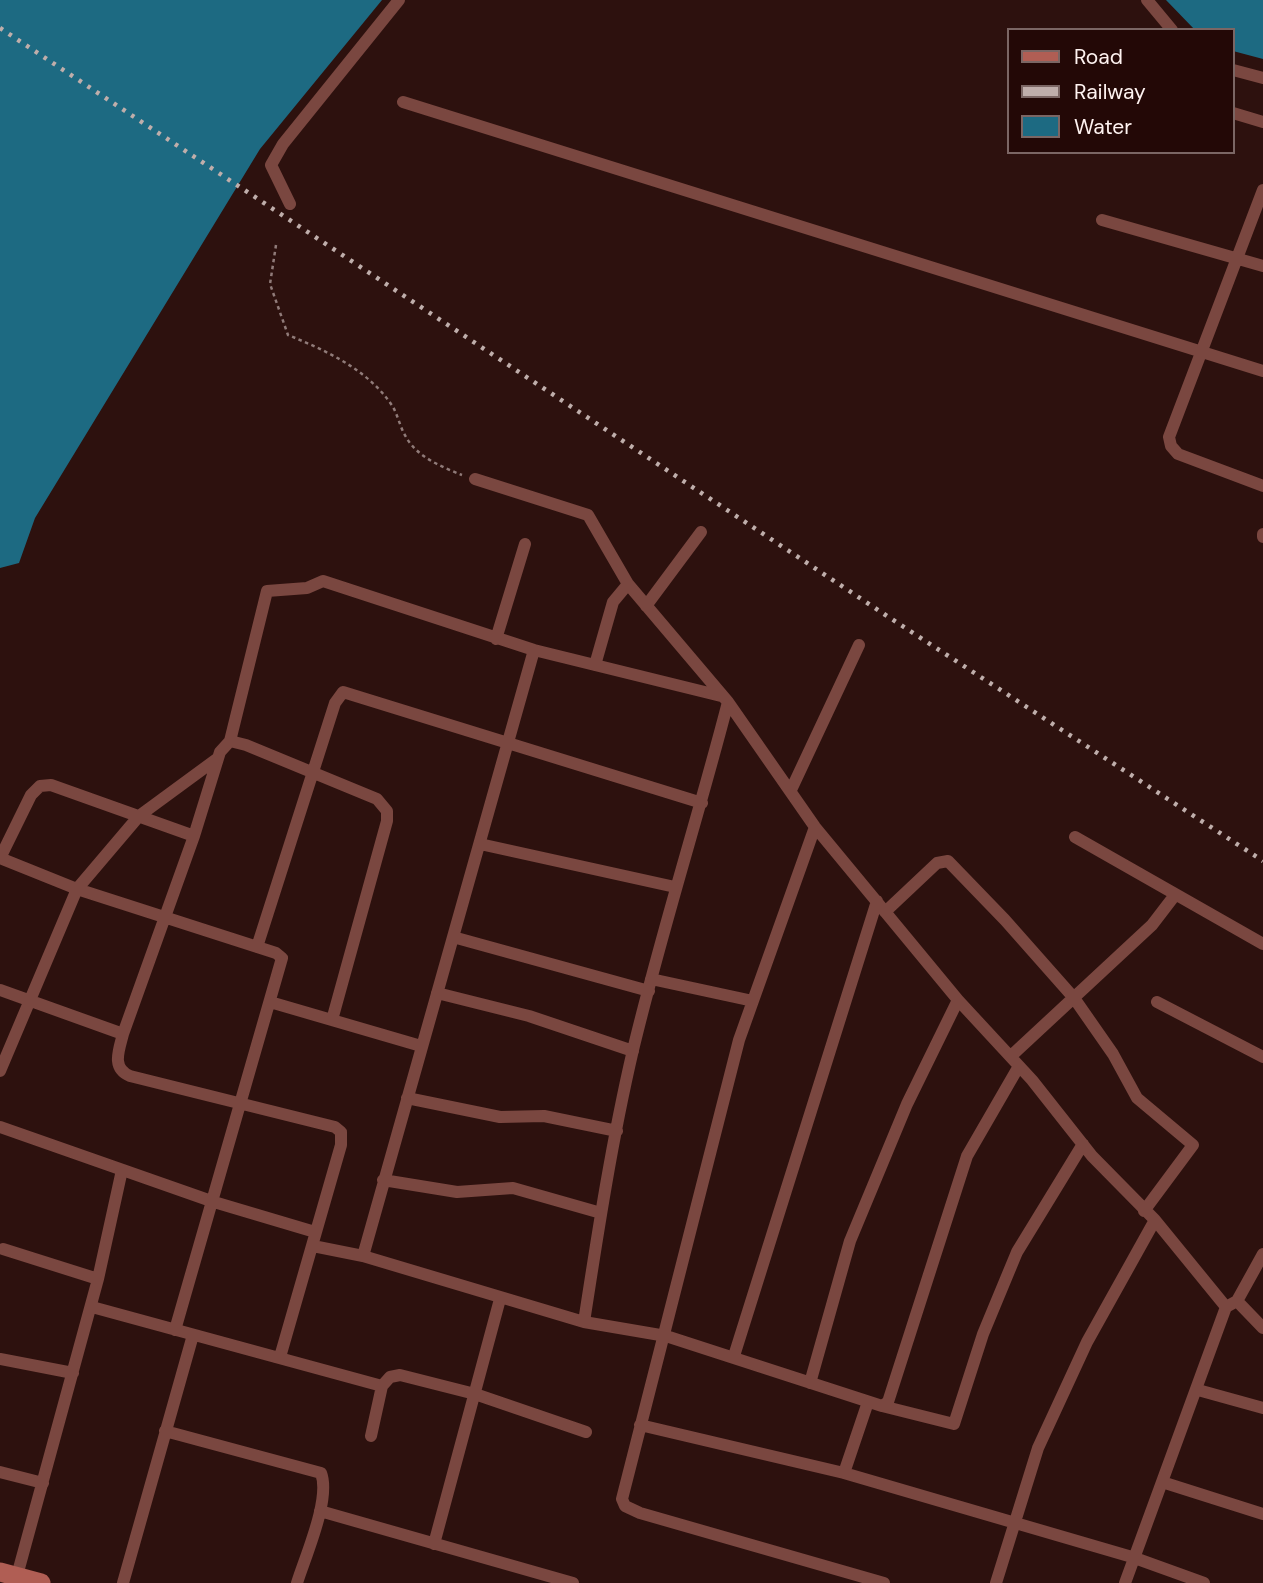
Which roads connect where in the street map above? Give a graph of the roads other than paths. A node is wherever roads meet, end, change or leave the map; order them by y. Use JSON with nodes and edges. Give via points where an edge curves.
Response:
{"nodes":[{"id":1,"x":399,"y":0,"type":"edge"},
{"id":2,"x":1147,"y":0,"type":"edge"},
{"id":3,"x":1170,"y":28,"type":"edge"},
{"id":4,"x":1235,"y":71,"type":"edge"},
{"id":5,"x":1263,"y":78,"type":"edge"},
{"id":6,"x":403,"y":102,"type":"dead end"},
{"id":7,"x":1235,"y":114,"type":"edge"},
{"id":8,"x":1263,"y":122,"type":"edge"},
{"id":9,"x":1263,"y":190,"type":"edge"},
{"id":10,"x":289,"y":204,"type":"dead end"},
{"id":11,"x":1102,"y":220,"type":"dead end"},
{"id":12,"x":1236,"y":259,"type":"junction"},
{"id":13,"x":1263,"y":266,"type":"edge"},
{"id":14,"x":1200,"y":352,"type":"junction"},
{"id":15,"x":1263,"y":371,"type":"edge"},
{"id":16,"x":475,"y":479,"type":"road end"},
{"id":17,"x":1263,"y":486,"type":"edge"},
{"id":18,"x":701,"y":532,"type":"dead end"},
{"id":19,"x":525,"y":544,"type":"dead end"},
{"id":20,"x":628,"y":584,"type":"junction"},
{"id":21,"x":646,"y":606,"type":"junction"},
{"id":22,"x":496,"y":639,"type":"junction"},
{"id":23,"x":859,"y":645,"type":"dead end"},
{"id":24,"x":534,"y":650,"type":"junction"},
{"id":25,"x":595,"y":665,"type":"junction"},
{"id":26,"x":725,"y":699,"type":"junction"},
{"id":27,"x":230,"y":741,"type":"junction"},
{"id":28,"x":506,"y":744,"type":"junction"},
{"id":29,"x":219,"y":758,"type":"junction"},
{"id":30,"x":313,"y":774,"type":"junction"},
{"id":31,"x":791,"y":790,"type":"junction"},
{"id":32,"x":702,"y":803,"type":"junction"},
{"id":33,"x":139,"y":816,"type":"junction"},
{"id":34,"x":815,"y":827,"type":"junction"},
{"id":35,"x":194,"y":836,"type":"junction"},
{"id":36,"x":1075,"y":836,"type":"dead end"},
{"id":37,"x":480,"y":844,"type":"junction"},
{"id":38,"x":0,"y":858,"type":"edge"},
{"id":39,"x":675,"y":887,"type":"junction"},
{"id":40,"x":77,"y":889,"type":"junction"},
{"id":41,"x":1175,"y":894,"type":"junction"},
{"id":42,"x":881,"y":906,"type":"junction"},
{"id":43,"x":165,"y":917,"type":"junction"},
{"id":44,"x":453,"y":937,"type":"junction"},
{"id":45,"x":1263,"y":944,"type":"edge"},
{"id":46,"x":257,"y":947,"type":"junction"},
{"id":47,"x":650,"y":985,"type":"junction"},
{"id":48,"x":0,"y":990,"type":"edge"},
{"id":49,"x":437,"y":993,"type":"junction"},
{"id":50,"x":1074,"y":998,"type":"junction"},
{"id":51,"x":30,"y":1000,"type":"junction"},
{"id":52,"x":958,"y":1000,"type":"junction"},
{"id":53,"x":753,"y":1001,"type":"junction"},
{"id":54,"x":270,"y":1002,"type":"junction"},
{"id":55,"x":1157,"y":1002,"type":"dead end"},
{"id":56,"x":332,"y":1020,"type":"junction"},
{"id":57,"x":123,"y":1034,"type":"junction"},
{"id":58,"x":421,"y":1046,"type":"junction"},
{"id":59,"x":633,"y":1051,"type":"junction"},
{"id":60,"x":1263,"y":1057,"type":"edge"},
{"id":61,"x":1015,"y":1061,"type":"junction"},
{"id":62,"x":0,"y":1071,"type":"edge"},
{"id":63,"x":407,"y":1098,"type":"junction"},
{"id":64,"x":240,"y":1106,"type":"junction"},
{"id":65,"x":0,"y":1127,"type":"edge"},
{"id":66,"x":617,"y":1131,"type":"junction"},
{"id":67,"x":1083,"y":1144,"type":"junction"},
{"id":68,"x":122,"y":1170,"type":"junction"},
{"id":69,"x":383,"y":1180,"type":"junction"},
{"id":70,"x":214,"y":1202,"type":"junction"},
{"id":71,"x":601,"y":1213,"type":"junction"},
{"id":72,"x":1149,"y":1216,"type":"junction"},
{"id":73,"x":314,"y":1232,"type":"junction"},
{"id":74,"x":313,"y":1245,"type":"junction"},
{"id":75,"x":4,"y":1249,"type":"dead end"},
{"id":76,"x":1263,"y":1254,"type":"edge"},
{"id":77,"x":363,"y":1256,"type":"junction"},
{"id":78,"x":98,"y":1279,"type":"junction"},
{"id":79,"x":500,"y":1299,"type":"junction"},
{"id":80,"x":1232,"y":1304,"type":"junction"},
{"id":81,"x":92,"y":1307,"type":"junction"},
{"id":82,"x":584,"y":1322,"type":"junction"},
{"id":83,"x":1263,"y":1328,"type":"edge"},
{"id":84,"x":175,"y":1331,"type":"junction"},
{"id":85,"x":192,"y":1335,"type":"junction"},
{"id":86,"x":666,"y":1336,"type":"junction"},
{"id":87,"x":734,"y":1356,"type":"junction"},
{"id":88,"x":280,"y":1357,"type":"junction"},
{"id":89,"x":0,"y":1359,"type":"edge"},
{"id":90,"x":74,"y":1373,"type":"junction"},
{"id":91,"x":810,"y":1383,"type":"junction"},
{"id":92,"x":382,"y":1386,"type":"junction"},
{"id":93,"x":1198,"y":1390,"type":"junction"},
{"id":94,"x":475,"y":1394,"type":"junction"},
{"id":95,"x":868,"y":1402,"type":"junction"},
{"id":96,"x":882,"y":1406,"type":"junction"},
{"id":97,"x":1263,"y":1408,"type":"edge"},
{"id":98,"x":640,"y":1425,"type":"junction"},
{"id":99,"x":165,"y":1432,"type":"junction"},
{"id":100,"x":586,"y":1432,"type":"dead end"},
{"id":101,"x":371,"y":1436,"type":"dead end"},
{"id":102,"x":0,"y":1472,"type":"edge"},
{"id":103,"x":844,"y":1472,"type":"junction"},
{"id":104,"x":1162,"y":1482,"type":"junction"},
{"id":105,"x":43,"y":1483,"type":"junction"},
{"id":106,"x":320,"y":1511,"type":"junction"},
{"id":107,"x":1263,"y":1514,"type":"edge"},
{"id":108,"x":1014,"y":1525,"type":"junction"},
{"id":109,"x":433,"y":1544,"type":"junction"},
{"id":110,"x":1132,"y":1558,"type":"junction"},
{"id":111,"x":11,"y":1577,"type":"edge"},
{"id":112,"x":41,"y":1583,"type":"edge"},
{"id":113,"x":123,"y":1583,"type":"edge"},
{"id":114,"x":297,"y":1583,"type":"edge"},
{"id":115,"x":573,"y":1583,"type":"edge"},
{"id":116,"x":884,"y":1583,"type":"edge"},
{"id":117,"x":996,"y":1583,"type":"edge"},
{"id":118,"x":1125,"y":1583,"type":"edge"},
{"id":119,"x":1204,"y":1583,"type":"edge"}],
"edges":[{"from":1,"to":10,"type":"street","via":[[271,165]]},
{"from":2,"to":3,"type":"street"},
{"from":4,"to":5,"type":"street"},
{"from":6,"to":14,"type":"street"},
{"from":7,"to":8,"type":"street"},
{"from":9,"to":12,"type":"street"},
{"from":11,"to":12,"type":"street"},
{"from":12,"to":13,"type":"street"},
{"from":12,"to":14,"type":"street"},
{"from":14,"to":15,"type":"street"},
{"from":14,"to":17,"type":"street","via":[[1171,428],[1171,446],[1178,454]]},
{"from":16,"to":20,"type":"street","via":[[588,514]]},
{"from":18,"to":21,"type":"street"},
{"from":19,"to":22,"type":"street"},
{"from":20,"to":21,"type":"street"},
{"from":20,"to":25,"type":"street","via":[[610,611]]},
{"from":21,"to":26,"type":"street"},
{"from":22,"to":24,"type":"street"},
{"from":22,"to":27,"type":"street","via":[[323,581],[307,588],[267,591]]},
{"from":23,"to":31,"type":"street"},
{"from":24,"to":25,"type":"street"},
{"from":24,"to":28,"type":"street"},
{"from":25,"to":26,"type":"street"},
{"from":26,"to":31,"type":"street"},
{"from":26,"to":32,"type":"street"},
{"from":27,"to":29,"type":"street"},
{"from":27,"to":30,"type":"street"},
{"from":28,"to":30,"type":"street","via":[[343,692],[335,703]]},
{"from":28,"to":32,"type":"street"},
{"from":28,"to":37,"type":"street"},
{"from":29,"to":33,"type":"street"},
{"from":29,"to":35,"type":"street"},
{"from":30,"to":46,"type":"street"},
{"from":30,"to":56,"type":"street","via":[[377,799],[387,811]]},
{"from":31,"to":34,"type":"street"},
{"from":32,"to":39,"type":"street"},
{"from":33,"to":35,"type":"street"},
{"from":33,"to":38,"type":"street","via":[[51,785],[40,786]]},
{"from":33,"to":40,"type":"street"},
{"from":34,"to":42,"type":"street"},
{"from":34,"to":53,"type":"street"},
{"from":35,"to":43,"type":"street"},
{"from":36,"to":41,"type":"street"},
{"from":37,"to":39,"type":"street"},
{"from":37,"to":44,"type":"street"},
{"from":38,"to":40,"type":"street"},
{"from":39,"to":47,"type":"street"},
{"from":40,"to":43,"type":"street"},
{"from":40,"to":51,"type":"street"},
{"from":41,"to":45,"type":"street"},
{"from":41,"to":50,"type":"street","via":[[1152,925]]},
{"from":42,"to":50,"type":"street","via":[[937,863],[948,861]]},
{"from":42,"to":52,"type":"street"},
{"from":42,"to":87,"type":"street"},
{"from":43,"to":46,"type":"street"},
{"from":43,"to":57,"type":"street"},
{"from":44,"to":47,"type":"street"},
{"from":44,"to":49,"type":"street"},
{"from":46,"to":54,"type":"street","via":[[282,958]]},
{"from":47,"to":53,"type":"street"},
{"from":47,"to":59,"type":"street"},
{"from":48,"to":51,"type":"street"},
{"from":49,"to":58,"type":"street"},
{"from":49,"to":59,"type":"street","via":[[529,1016]]},
{"from":50,"to":61,"type":"street"},
{"from":50,"to":72,"type":"street","via":[[1137,1098],[1194,1145]]},
{"from":51,"to":57,"type":"street"},
{"from":51,"to":62,"type":"street"},
{"from":52,"to":61,"type":"street"},
{"from":52,"to":91,"type":"street","via":[[906,1104],[850,1241]]},
{"from":53,"to":86,"type":"street","via":[[739,1040]]},
{"from":54,"to":56,"type":"street"},
{"from":54,"to":64,"type":"street"},
{"from":55,"to":60,"type":"street"},
{"from":56,"to":58,"type":"street"},
{"from":57,"to":64,"type":"street","via":[[118,1057],[121,1073]]},
{"from":58,"to":63,"type":"street"},
{"from":59,"to":66,"type":"street"},
{"from":61,"to":67,"type":"street"},
{"from":61,"to":96,"type":"street","via":[[967,1156],[888,1402]]},
{"from":63,"to":66,"type":"street"},
{"from":63,"to":69,"type":"street"},
{"from":64,"to":70,"type":"street"},
{"from":64,"to":73,"type":"street","via":[[341,1132]]},
{"from":65,"to":68,"type":"street"},
{"from":66,"to":71,"type":"street"},
{"from":67,"to":72,"type":"street"},
{"from":67,"to":96,"type":"street","via":[[1017,1252],[983,1334],[954,1424]]},
{"from":68,"to":70,"type":"street"},
{"from":68,"to":78,"type":"street"},
{"from":69,"to":71,"type":"street","via":[[457,1192],[513,1188]]},
{"from":69,"to":77,"type":"street"},
{"from":70,"to":73,"type":"street"},
{"from":70,"to":84,"type":"street","via":[[194,1256]]},
{"from":71,"to":82,"type":"street"},
{"from":72,"to":80,"type":"street"},
{"from":72,"to":108,"type":"street","via":[[1038,1448]]},
{"from":73,"to":74,"type":"street"},
{"from":74,"to":77,"type":"street"},
{"from":74,"to":88,"type":"street"},
{"from":75,"to":78,"type":"street"},
{"from":76,"to":80,"type":"street"},
{"from":77,"to":79,"type":"street"},
{"from":78,"to":81,"type":"street"},
{"from":79,"to":82,"type":"street"},
{"from":79,"to":94,"type":"street"},
{"from":80,"to":83,"type":"street"},
{"from":80,"to":93,"type":"street"},
{"from":81,"to":84,"type":"street"},
{"from":81,"to":90,"type":"street"},
{"from":82,"to":86,"type":"street"},
{"from":84,"to":85,"type":"street"},
{"from":85,"to":88,"type":"street"},
{"from":85,"to":99,"type":"street"},
{"from":86,"to":87,"type":"street"},
{"from":86,"to":98,"type":"street"},
{"from":87,"to":91,"type":"street"},
{"from":88,"to":92,"type":"street"},
{"from":89,"to":90,"type":"street"},
{"from":90,"to":105,"type":"street"},
{"from":91,"to":95,"type":"street"},
{"from":92,"to":94,"type":"street","via":[[390,1377],[400,1376]]},
{"from":92,"to":101,"type":"street"},
{"from":93,"to":97,"type":"street"},
{"from":93,"to":104,"type":"street"},
{"from":94,"to":100,"type":"street"},
{"from":94,"to":109,"type":"street"},
{"from":95,"to":96,"type":"street"},
{"from":95,"to":103,"type":"street"},
{"from":98,"to":103,"type":"street"},
{"from":98,"to":116,"type":"street","via":[[623,1491],[625,1506]]},
{"from":99,"to":106,"type":"street","via":[[316,1470],[323,1484]]},
{"from":99,"to":113,"type":"street"},
{"from":102,"to":105,"type":"street"},
{"from":103,"to":108,"type":"street"},
{"from":104,"to":107,"type":"street"},
{"from":104,"to":110,"type":"street"},
{"from":105,"to":111,"type":"street"},
{"from":106,"to":109,"type":"street"},
{"from":106,"to":114,"type":"street"},
{"from":108,"to":110,"type":"street"},
{"from":108,"to":117,"type":"street"},
{"from":109,"to":115,"type":"street"},
{"from":110,"to":118,"type":"street"},
{"from":110,"to":119,"type":"street"},
{"from":111,"to":112,"type":"street"}]}
